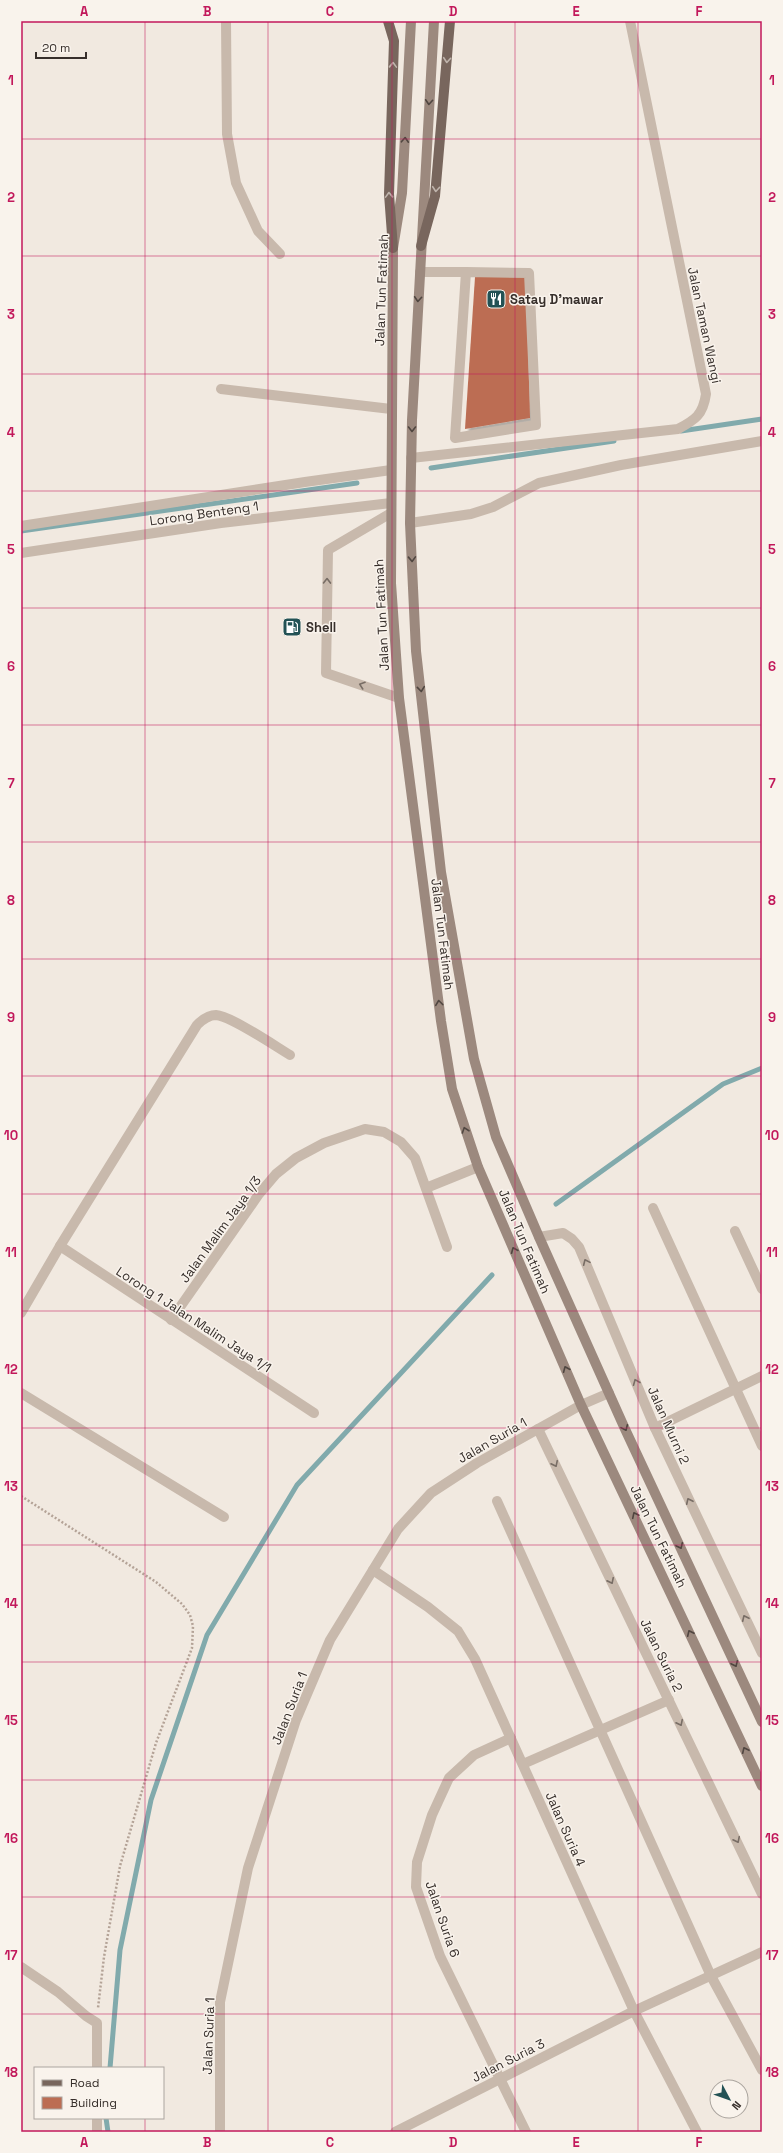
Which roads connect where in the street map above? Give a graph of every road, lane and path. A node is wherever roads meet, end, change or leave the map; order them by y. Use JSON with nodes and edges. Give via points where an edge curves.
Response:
{"nodes":[{"id":1,"x":226,"y":21,"type":"edge"},
{"id":2,"x":388,"y":21,"type":"edge"},
{"id":3,"x":411,"y":21,"type":"edge"},
{"id":4,"x":434,"y":21,"type":"edge"},
{"id":5,"x":450,"y":21,"type":"edge"},
{"id":6,"x":630,"y":21,"type":"edge"},
{"id":7,"x":422,"y":246,"type":"junction"},
{"id":8,"x":393,"y":248,"type":"junction"},
{"id":9,"x":280,"y":254,"type":"dead end"},
{"id":10,"x":420,"y":272,"type":"junction"},
{"id":11,"x":466,"y":272,"type":"junction"},
{"id":12,"x":221,"y":389,"type":"dead end"},
{"id":13,"x":391,"y":409,"type":"junction"},
{"id":14,"x":762,"y":441,"type":"edge"},
{"id":15,"x":411,"y":458,"type":"junction"},
{"id":16,"x":391,"y":470,"type":"junction"},
{"id":17,"x":391,"y":508,"type":"junction"},
{"id":18,"x":410,"y":524,"type":"junction"},
{"id":19,"x":21,"y":526,"type":"edge"},
{"id":20,"x":21,"y":553,"type":"edge"},
{"id":21,"x":399,"y":698,"type":"junction"},
{"id":22,"x":290,"y":1055,"type":"dead end"},
{"id":23,"x":478,"y":1167,"type":"junction"},
{"id":24,"x":426,"y":1188,"type":"junction"},
{"id":25,"x":652,"y":1208,"type":"dead end"},
{"id":26,"x":735,"y":1231,"type":"dead end"},
{"id":27,"x":539,"y":1237,"type":"junction"},
{"id":28,"x":60,"y":1246,"type":"junction"},
{"id":29,"x":447,"y":1247,"type":"dead end"},
{"id":30,"x":762,"y":1289,"type":"edge"},
{"id":31,"x":21,"y":1313,"type":"edge"},
{"id":32,"x":171,"y":1320,"type":"junction"},
{"id":33,"x":762,"y":1376,"type":"edge"},
{"id":34,"x":736,"y":1389,"type":"junction"},
{"id":35,"x":21,"y":1393,"type":"edge"},
{"id":36,"x":610,"y":1393,"type":"junction"},
{"id":37,"x":581,"y":1405,"type":"junction"},
{"id":38,"x":314,"y":1413,"type":"dead end"},
{"id":39,"x":655,"y":1428,"type":"junction"},
{"id":40,"x":538,"y":1429,"type":"junction"},
{"id":41,"x":762,"y":1446,"type":"edge"},
{"id":42,"x":21,"y":1496,"type":"edge"},
{"id":43,"x":497,"y":1501,"type":"dead end"},
{"id":44,"x":224,"y":1517,"type":"dead end"},
{"id":45,"x":372,"y":1570,"type":"junction"},
{"id":46,"x":762,"y":1653,"type":"edge"},
{"id":47,"x":669,"y":1700,"type":"junction"},
{"id":48,"x":762,"y":1722,"type":"edge"},
{"id":49,"x":600,"y":1731,"type":"junction"},
{"id":50,"x":511,"y":1738,"type":"junction"},
{"id":51,"x":523,"y":1764,"type":"junction"},
{"id":52,"x":762,"y":1786,"type":"edge"},
{"id":53,"x":762,"y":1894,"type":"edge"},
{"id":54,"x":762,"y":1952,"type":"edge"},
{"id":55,"x":21,"y":1967,"type":"edge"},
{"id":56,"x":711,"y":1976,"type":"junction"},
{"id":57,"x":634,"y":2011,"type":"junction"},
{"id":58,"x":97,"y":2022,"type":"junction"},
{"id":59,"x":97,"y":2067,"type":"edge"},
{"id":60,"x":762,"y":2070,"type":"edge"},
{"id":61,"x":500,"y":2079,"type":"junction"},
{"id":62,"x":97,"y":2119,"type":"edge"},
{"id":63,"x":97,"y":2132,"type":"edge"},
{"id":64,"x":220,"y":2132,"type":"edge"},
{"id":65,"x":395,"y":2132,"type":"edge"},
{"id":66,"x":526,"y":2132,"type":"edge"},
{"id":67,"x":697,"y":2132,"type":"edge"}],
"edges":[{"from":1,"to":9,"type":"street","via":[[227,134],[236,183],[258,231]]},
{"from":8,"to":2,"type":"main road","one_way":true,"via":[[389,194],[394,41]]},
{"from":8,"to":3,"type":"main road","name":"Jalan Tun Fatimah","one_way":true,"via":[[402,193]]},
{"from":4,"to":7,"type":"main road","name":"Jalan Tun Fatimah","one_way":true},
{"from":5,"to":7,"type":"main road","one_way":true,"via":[[435,196]]},
{"from":6,"to":15,"type":"street","name":"Jalan Taman Wangi","via":[[706,394],[704,408],[693,421],[678,429]]},
{"from":7,"to":10,"type":"main road","name":"Jalan Tun Fatimah"},
{"from":8,"to":13,"type":"main road","name":"Jalan Tun Fatimah"},
{"from":10,"to":11,"type":"street"},
{"from":10,"to":15,"type":"main road","name":"Jalan Tun Fatimah","one_way":true},
{"from":11,"to":11,"type":"street","via":[[455,438],[536,425],[529,273]]},
{"from":12,"to":13,"type":"street"},
{"from":13,"to":16,"type":"main road","name":"Jalan Tun Fatimah"},
{"from":14,"to":18,"type":"street","via":[[540,483],[494,507],[471,514]]},
{"from":15,"to":18,"type":"main road","name":"Jalan Tun Fatimah"},
{"from":16,"to":17,"type":"main road","name":"Jalan Tun Fatimah"},
{"from":16,"to":19,"type":"street"},
{"from":17,"to":20,"type":"street","name":"Lorong Benteng 1","via":[[221,523]]},
{"from":17,"to":21,"type":"main road","name":"Jalan Tun Fatimah","via":[[391,583]]},
{"from":21,"to":17,"type":"street","one_way":true,"via":[[326,673],[328,550]]},
{"from":18,"to":27,"type":"main road","name":"Jalan Tun Fatimah","one_way":true,"via":[[416,651],[441,872],[474,1058],[496,1137]]},
{"from":23,"to":21,"type":"main road","name":"Jalan Tun Fatimah","one_way":true,"via":[[452,1090],[447,1063]]},
{"from":22,"to":28,"type":"street","via":[[227,1019],[215,1015],[205,1017],[197,1025]]},
{"from":23,"to":24,"type":"street"},
{"from":37,"to":23,"type":"main road","name":"Jalan Tun Fatimah","one_way":true},
{"from":24,"to":29,"type":"street","name":"Jalan Malim Jaya 1/3"},
{"from":24,"to":32,"type":"street","name":"Jalan Malim Jaya 1/3","via":[[415,1158],[401,1142],[384,1132],[365,1129],[324,1143],[296,1158],[276,1174],[254,1201]]},
{"from":25,"to":34,"type":"street"},
{"from":26,"to":30,"type":"street"},
{"from":27,"to":36,"type":"main road","name":"Jalan Tun Fatimah"},
{"from":39,"to":27,"type":"street","name":"Jalan Murni 2","one_way":true,"via":[[579,1247],[563,1233]]},
{"from":28,"to":31,"type":"street"},
{"from":28,"to":32,"type":"street","name":"Lorong 1 Jalan Malim Jaya 1/1"},
{"from":32,"to":38,"type":"street","name":"Lorong 1 Jalan Malim Jaya 1/1"},
{"from":33,"to":34,"type":"street"},
{"from":34,"to":39,"type":"street"},
{"from":34,"to":41,"type":"street"},
{"from":35,"to":44,"type":"street"},
{"from":36,"to":37,"type":"street","name":"Jalan Suria 1"},
{"from":36,"to":48,"type":"main road","name":"Jalan Tun Fatimah","one_way":true},
{"from":37,"to":40,"type":"street","name":"Jalan Suria 1"},
{"from":52,"to":37,"type":"main road","name":"Jalan Tun Fatimah","one_way":true},
{"from":46,"to":39,"type":"street","name":"Jalan Murni 2","one_way":true},
{"from":40,"to":45,"type":"street","name":"Jalan Suria 1","via":[[477,1462],[431,1493],[398,1529]]},
{"from":40,"to":47,"type":"street","name":"Jalan Suria 2","one_way":true},
{"from":42,"to":58,"type":"path","via":[[156,1582],[182,1604],[193,1626],[192,1648],[156,1743],[120,1866],[104,1956]]},
{"from":43,"to":49,"type":"street"},
{"from":45,"to":50,"type":"street","name":"Jalan Suria 4","via":[[428,1607],[458,1631],[475,1659]]},
{"from":45,"to":64,"type":"street","name":"Jalan Suria 1","via":[[330,1640],[296,1720],[248,1868],[220,2002]]},
{"from":47,"to":49,"type":"street"},
{"from":47,"to":53,"type":"street","name":"Jalan Suria 2","one_way":true},
{"from":49,"to":51,"type":"street"},
{"from":49,"to":56,"type":"street"},
{"from":50,"to":51,"type":"street","name":"Jalan Suria 4"},
{"from":50,"to":61,"type":"street","name":"Jalan Suria 6","via":[[474,1755],[449,1778],[432,1815],[417,1862],[416,1874],[416,1887],[440,1956]]},
{"from":51,"to":57,"type":"street","name":"Jalan Suria 4"},
{"from":54,"to":56,"type":"street","name":"Jalan Suria 3"},
{"from":55,"to":58,"type":"street"},
{"from":56,"to":57,"type":"street","name":"Jalan Suria 3"},
{"from":56,"to":60,"type":"street"},
{"from":57,"to":61,"type":"street","name":"Jalan Suria 3"},
{"from":57,"to":67,"type":"street","name":"Jalan Suria 4"},
{"from":58,"to":59,"type":"street"},
{"from":61,"to":65,"type":"street","name":"Jalan Suria 3"},
{"from":61,"to":66,"type":"street","name":"Jalan Suria 6"},
{"from":62,"to":63,"type":"street"}]}
